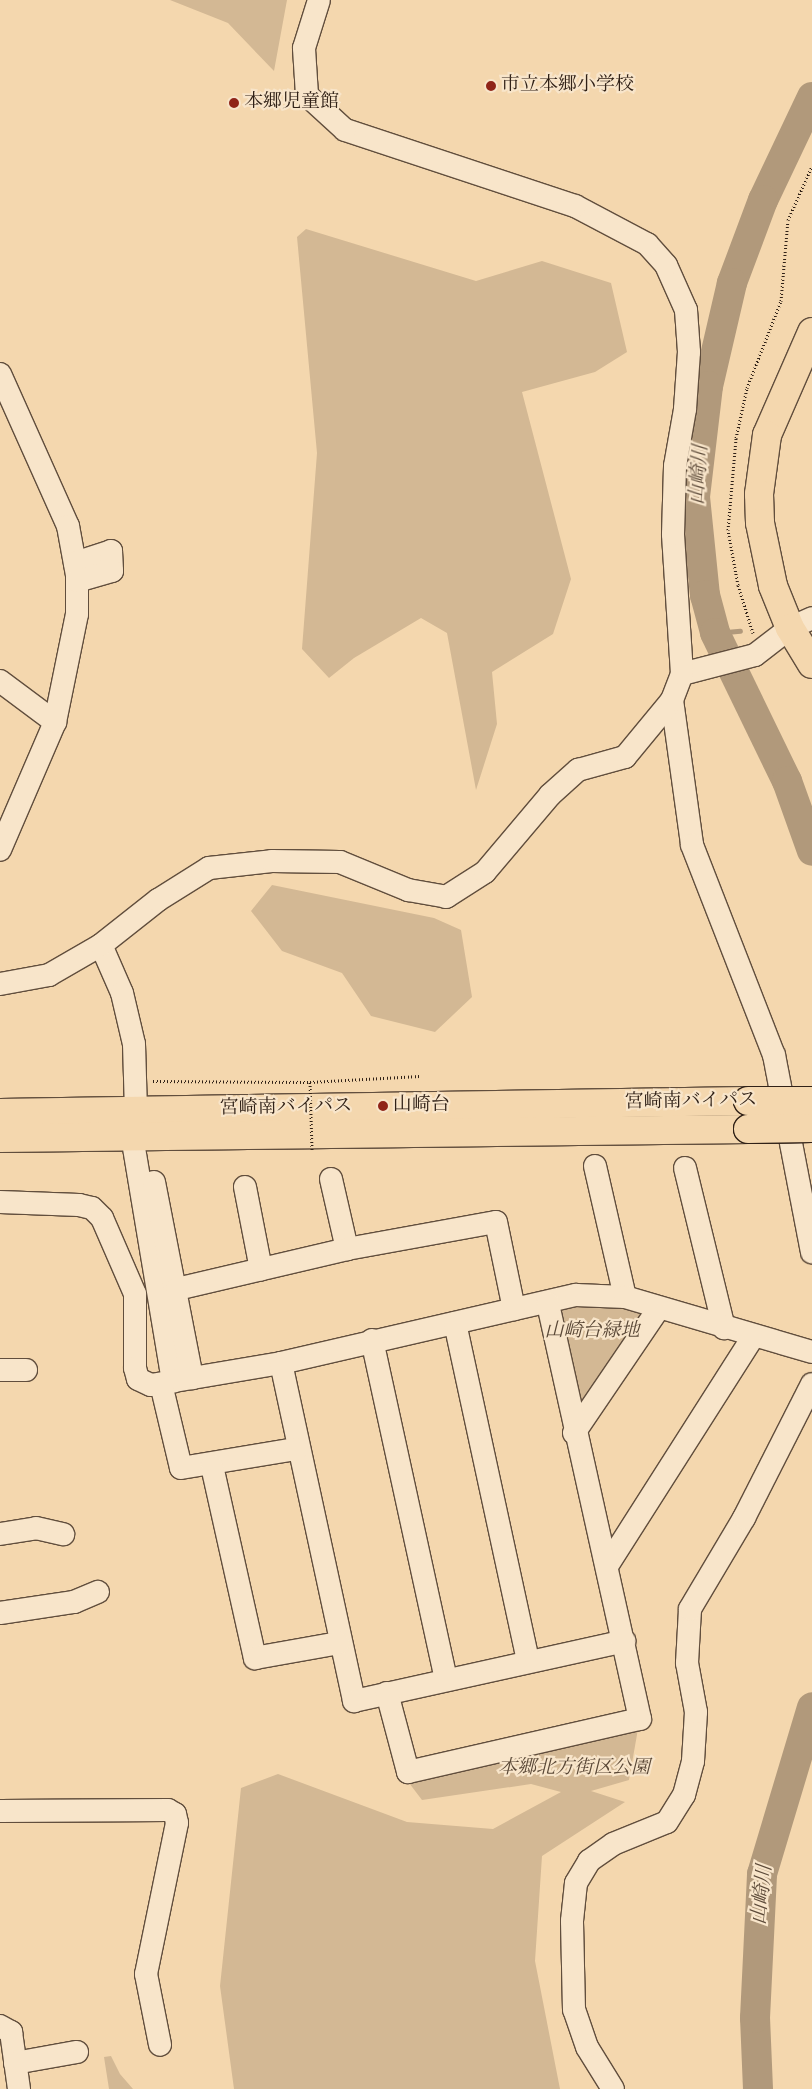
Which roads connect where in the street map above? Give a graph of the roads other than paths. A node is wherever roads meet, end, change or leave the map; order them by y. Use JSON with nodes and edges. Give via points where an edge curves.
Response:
{"nodes":[{"id":1,"x":319,"y":0,"type":"edge"},
{"id":2,"x":812,"y":332,"type":"edge"},
{"id":3,"x":0,"y":374,"type":"edge"},
{"id":4,"x":801,"y":623,"type":"edge"},
{"id":5,"x":812,"y":664,"type":"edge"},
{"id":6,"x":682,"y":674,"type":"junction"},
{"id":7,"x":0,"y":681,"type":"edge"},
{"id":8,"x":672,"y":700,"type":"junction"},
{"id":9,"x":55,"y":722,"type":"junction"},
{"id":10,"x":0,"y":850,"type":"edge"},
{"id":11,"x":101,"y":945,"type":"junction"},
{"id":12,"x":0,"y":984,"type":"edge"},
{"id":13,"x":812,"y":1101,"type":"edge"},
{"id":14,"x":136,"y":1110,"type":"junction"},
{"id":15,"x":0,"y":1113,"type":"edge"},
{"id":16,"x":34,"y":1125,"type":"junction"},
{"id":17,"x":812,"y":1128,"type":"edge"},
{"id":18,"x":132,"y":1136,"type":"junction"},
{"id":19,"x":0,"y":1138,"type":"edge"},
{"id":20,"x":595,"y":1166,"type":"dead end"},
{"id":21,"x":685,"y":1168,"type":"dead end"},
{"id":22,"x":330,"y":1179,"type":"dead end"},
{"id":23,"x":154,"y":1182,"type":"dead end"},
{"id":24,"x":245,"y":1187,"type":"dead end"},
{"id":25,"x":0,"y":1202,"type":"edge"},
{"id":26,"x":347,"y":1249,"type":"junction"},
{"id":27,"x":812,"y":1252,"type":"edge"},
{"id":28,"x":261,"y":1269,"type":"junction"},
{"id":29,"x":177,"y":1289,"type":"junction"},
{"id":30,"x":625,"y":1297,"type":"junction"},
{"id":31,"x":548,"y":1303,"type":"junction"},
{"id":32,"x":659,"y":1308,"type":"junction"},
{"id":33,"x":514,"y":1309,"type":"junction"},
{"id":34,"x":455,"y":1323,"type":"junction"},
{"id":35,"x":724,"y":1328,"type":"junction"},
{"id":36,"x":753,"y":1337,"type":"junction"},
{"id":37,"x":372,"y":1340,"type":"junction"},
{"id":38,"x":812,"y":1352,"type":"edge"},
{"id":39,"x":281,"y":1363,"type":"junction"},
{"id":40,"x":0,"y":1370,"type":"edge"},
{"id":41,"x":26,"y":1370,"type":"dead end"},
{"id":42,"x":175,"y":1382,"type":"junction"},
{"id":43,"x":812,"y":1384,"type":"edge"},
{"id":44,"x":574,"y":1433,"type":"junction"},
{"id":45,"x":296,"y":1449,"type":"junction"},
{"id":46,"x":212,"y":1466,"type":"junction"},
{"id":47,"x":0,"y":1534,"type":"edge"},
{"id":48,"x":63,"y":1534,"type":"dead end"},
{"id":49,"x":607,"y":1566,"type":"junction"},
{"id":50,"x":98,"y":1592,"type":"dead end"},
{"id":51,"x":0,"y":1613,"type":"edge"},
{"id":52,"x":624,"y":1641,"type":"junction"},
{"id":53,"x":340,"y":1643,"type":"junction"},
{"id":54,"x":528,"y":1661,"type":"junction"},
{"id":55,"x":446,"y":1679,"type":"junction"},
{"id":56,"x":387,"y":1693,"type":"junction"},
{"id":57,"x":0,"y":1811,"type":"edge"},
{"id":58,"x":0,"y":2026,"type":"edge"},
{"id":59,"x":160,"y":2045,"type":"dead end"},
{"id":60,"x":77,"y":2052,"type":"dead end"},
{"id":61,"x":16,"y":2063,"type":"junction"},
{"id":62,"x":19,"y":2089,"type":"edge"},
{"id":63,"x":613,"y":2089,"type":"edge"}],
"edges":[{"from":1,"to":6,"type":"street","via":[[304,48],[307,95],[345,130],[575,206],[647,244],[666,265],[686,310],[689,352],[685,408],[675,466],[673,534]]},
{"from":2,"to":4,"type":"main road","via":[[767,435],[759,494],[765,555]]},
{"from":3,"to":9,"type":"street","via":[[68,526],[76,572],[77,614]]},
{"from":4,"to":5,"type":"main road"},
{"from":4,"to":6,"type":"street","via":[[755,655]]},
{"from":6,"to":8,"type":"street"},
{"from":7,"to":9,"type":"street"},
{"from":8,"to":11,"type":"street","via":[[625,757],[578,770],[550,795],[485,872],[446,897],[408,890],[340,862],[272,861],[209,868],[158,900]]},
{"from":8,"to":27,"type":"street","via":[[692,845],[774,1056]]},
{"from":9,"to":10,"type":"street"},
{"from":11,"to":12,"type":"street","via":[[49,974]]},
{"from":11,"to":14,"type":"street","via":[[122,993],[134,1044]]},
{"from":13,"to":14,"type":"main road","name":"宮崎南バイパス","bridge":true},
{"from":14,"to":16,"type":"main road","name":"宮崎南バイパス"},
{"from":15,"to":16,"type":"main road","name":"宮崎南バイパス"},
{"from":16,"to":18,"type":"main road","name":"宮崎南バイパス"},
{"from":16,"to":19,"type":"main road","name":"宮崎南バイパス"},
{"from":17,"to":18,"type":"main road","name":"宮崎南バイパス","bridge":true},
{"from":18,"to":42,"type":"street"},
{"from":20,"to":30,"type":"street"},
{"from":21,"to":35,"type":"street"},
{"from":22,"to":26,"type":"street"},
{"from":23,"to":29,"type":"street"},
{"from":24,"to":28,"type":"street"},
{"from":25,"to":42,"type":"street","via":[[80,1205],[92,1208],[102,1218],[135,1294],[138,1378],[151,1385]]},
{"from":26,"to":28,"type":"street"},
{"from":26,"to":33,"type":"street","via":[[496,1222]]},
{"from":28,"to":29,"type":"street"},
{"from":29,"to":42,"type":"street"},
{"from":30,"to":31,"type":"street","via":[[576,1295]]},
{"from":30,"to":32,"type":"street"},
{"from":31,"to":33,"type":"street"},
{"from":31,"to":44,"type":"street"},
{"from":32,"to":35,"type":"street"},
{"from":32,"to":44,"type":"street"},
{"from":33,"to":34,"type":"street"},
{"from":34,"to":37,"type":"street"},
{"from":34,"to":54,"type":"street"},
{"from":35,"to":36,"type":"street"},
{"from":36,"to":38,"type":"street"},
{"from":36,"to":49,"type":"street"},
{"from":37,"to":39,"type":"street"},
{"from":37,"to":55,"type":"street"},
{"from":39,"to":42,"type":"street"},
{"from":39,"to":45,"type":"street"},
{"from":40,"to":41,"type":"street"},
{"from":42,"to":46,"type":"street","via":[[181,1468]]},
{"from":43,"to":63,"type":"street","via":[[744,1518],[690,1609],[687,1663],[696,1712],[693,1761],[684,1795],[667,1822],[613,1844],[589,1861],[576,1883],[572,1921],[574,2010],[587,2047]]},
{"from":44,"to":49,"type":"street"},
{"from":45,"to":46,"type":"street"},
{"from":45,"to":53,"type":"street"},
{"from":46,"to":53,"type":"street","via":[[255,1658]]},
{"from":47,"to":48,"type":"street","via":[[36,1528]]},
{"from":49,"to":52,"type":"street"},
{"from":50,"to":51,"type":"street","via":[[74,1602]]},
{"from":52,"to":54,"type":"street"},
{"from":52,"to":56,"type":"street","via":[[640,1719],[408,1772]]},
{"from":53,"to":56,"type":"street","via":[[354,1701]]},
{"from":54,"to":55,"type":"street"},
{"from":55,"to":56,"type":"street"},
{"from":57,"to":59,"type":"street","via":[[168,1810],[175,1814],[177,1823],[146,1974]]},
{"from":58,"to":61,"type":"street","via":[[11,2032]]},
{"from":60,"to":61,"type":"street"},
{"from":61,"to":62,"type":"street"}]}
